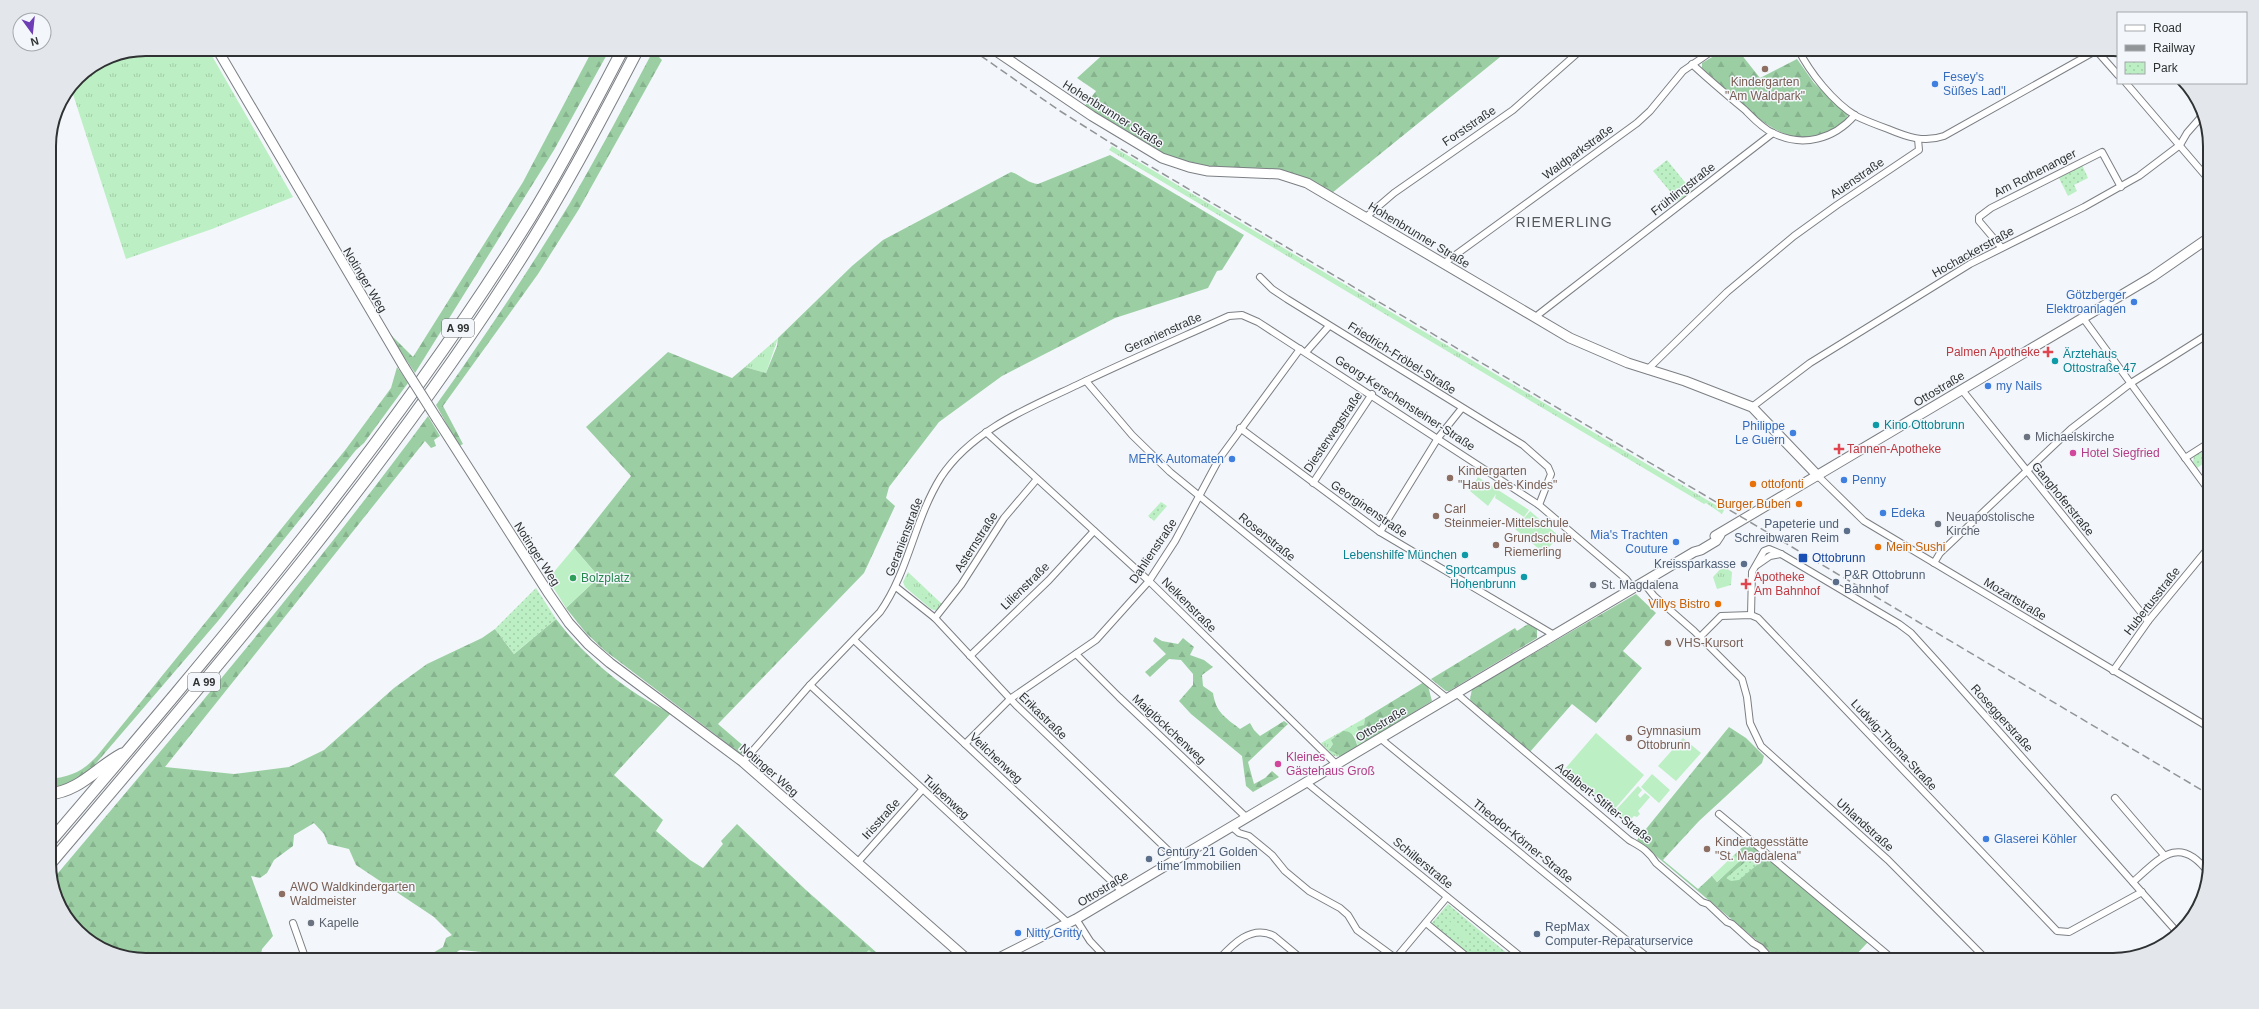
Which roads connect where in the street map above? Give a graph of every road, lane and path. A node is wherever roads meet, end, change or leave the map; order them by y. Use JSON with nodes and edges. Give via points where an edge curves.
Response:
{"nodes":[{"id":1,"x":221,"y":56,"type":"edge"},
{"id":2,"x":618,"y":56,"type":"edge"},
{"id":3,"x":634,"y":56,"type":"edge"},
{"id":4,"x":1003,"y":56,"type":"edge"},
{"id":5,"x":1574,"y":56,"type":"edge"},
{"id":6,"x":1704,"y":56,"type":"edge"},
{"id":7,"x":1801,"y":56,"type":"edge"},
{"id":8,"x":2086,"y":56,"type":"edge"},
{"id":9,"x":2102,"y":56,"type":"edge"},
{"id":10,"x":1692,"y":64,"type":"junction"},
{"id":11,"x":2117,"y":73,"type":"edge"},
{"id":12,"x":2127,"y":84,"type":"edge"},
{"id":13,"x":1855,"y":115,"type":"junction"},
{"id":14,"x":2199,"y":120,"type":"edge"},
{"id":15,"x":1773,"y":133,"type":"junction"},
{"id":16,"x":1918,"y":139,"type":"junction"},
{"id":17,"x":2180,"y":145,"type":"junction"},
{"id":18,"x":2203,"y":173,"type":"edge"},
{"id":19,"x":2121,"y":187,"type":"junction"},
{"id":20,"x":1366,"y":217,"type":"junction"},
{"id":21,"x":2203,"y":242,"type":"edge"},
{"id":22,"x":2001,"y":248,"type":"junction"},
{"id":23,"x":1443,"y":264,"type":"junction"},
{"id":24,"x":1260,"y":277,"type":"dead end"},
{"id":25,"x":1229,"y":316,"type":"joint"},
{"id":26,"x":1536,"y":318,"type":"junction"},
{"id":27,"x":2083,"y":318,"type":"junction"},
{"id":28,"x":1329,"y":326,"type":"junction"},
{"id":29,"x":2203,"y":337,"type":"edge"},
{"id":30,"x":1300,"y":348,"type":"junction"},
{"id":31,"x":1306,"y":352,"type":"junction"},
{"id":32,"x":1647,"y":370,"type":"junction"},
{"id":33,"x":1086,"y":380,"type":"junction"},
{"id":34,"x":2131,"y":383,"type":"junction"},
{"id":35,"x":1962,"y":390,"type":"junction"},
{"id":36,"x":1372,"y":394,"type":"junction"},
{"id":37,"x":1752,"y":407,"type":"junction"},
{"id":38,"x":1462,"y":408,"type":"junction"},
{"id":39,"x":1240,"y":428,"type":"junction"},
{"id":40,"x":986,"y":432,"type":"junction"},
{"id":41,"x":1438,"y":438,"type":"junction"},
{"id":42,"x":2203,"y":446,"type":"edge"},
{"id":43,"x":2185,"y":458,"type":"junction"},
{"id":44,"x":2027,"y":471,"type":"junction"},
{"id":45,"x":1818,"y":476,"type":"junction"},
{"id":46,"x":1037,"y":479,"type":"junction"},
{"id":47,"x":2203,"y":482,"type":"edge"},
{"id":48,"x":1313,"y":483,"type":"junction"},
{"id":49,"x":1199,"y":496,"type":"junction"},
{"id":50,"x":1540,"y":505,"type":"junction"},
{"id":51,"x":1094,"y":531,"type":"junction"},
{"id":52,"x":1380,"y":532,"type":"junction"},
{"id":53,"x":2203,"y":554,"type":"edge"},
{"id":54,"x":1934,"y":563,"type":"junction"},
{"id":55,"x":1149,"y":581,"type":"junction"},
{"id":56,"x":1643,"y":582,"type":"junction"},
{"id":57,"x":896,"y":587,"type":"junction"},
{"id":58,"x":1633,"y":588,"type":"junction"},
{"id":59,"x":1751,"y":615,"type":"junction"},
{"id":60,"x":935,"y":618,"type":"junction"},
{"id":61,"x":2148,"y":621,"type":"junction"},
{"id":62,"x":1554,"y":635,"type":"junction"},
{"id":63,"x":1700,"y":637,"type":"junction"},
{"id":64,"x":854,"y":640,"type":"junction"},
{"id":65,"x":1076,"y":654,"type":"junction"},
{"id":66,"x":970,"y":656,"type":"junction"},
{"id":67,"x":2113,"y":671,"type":"junction"},
{"id":68,"x":810,"y":685,"type":"junction"},
{"id":69,"x":1456,"y":693,"type":"junction"},
{"id":70,"x":1448,"y":698,"type":"junction"},
{"id":71,"x":1010,"y":699,"type":"junction"},
{"id":72,"x":2203,"y":724,"type":"edge"},
{"id":73,"x":1381,"y":739,"type":"junction"},
{"id":74,"x":965,"y":744,"type":"junction"},
{"id":75,"x":131,"y":748,"type":"junction"},
{"id":76,"x":743,"y":762,"type":"junction"},
{"id":77,"x":1337,"y":765,"type":"junction"},
{"id":78,"x":1307,"y":783,"type":"junction"},
{"id":79,"x":922,"y":790,"type":"junction"},
{"id":80,"x":56,"y":793,"type":"edge"},
{"id":81,"x":2115,"y":798,"type":"dead end"},
{"id":82,"x":1719,"y":814,"type":"dead end"},
{"id":83,"x":1247,"y":818,"type":"junction"},
{"id":84,"x":1232,"y":827,"type":"junction"},
{"id":85,"x":56,"y":835,"type":"edge"},
{"id":86,"x":2164,"y":855,"type":"junction"},
{"id":87,"x":56,"y":857,"type":"edge"},
{"id":88,"x":1177,"y":859,"type":"junction"},
{"id":89,"x":857,"y":863,"type":"junction"},
{"id":90,"x":2203,"y":866,"type":"edge"},
{"id":91,"x":2133,"y":882,"type":"junction"},
{"id":92,"x":1122,"y":891,"type":"junction"},
{"id":93,"x":2142,"y":892,"type":"junction"},
{"id":94,"x":1447,"y":897,"type":"junction"},
{"id":95,"x":1076,"y":919,"type":"junction"},
{"id":96,"x":293,"y":923,"type":"dead end"},
{"id":97,"x":1426,"y":923,"type":"junction"},
{"id":98,"x":1068,"y":924,"type":"junction"},
{"id":99,"x":2174,"y":929,"type":"edge"},
{"id":100,"x":304,"y":953,"type":"edge"},
{"id":101,"x":960,"y":953,"type":"edge"},
{"id":102,"x":1009,"y":953,"type":"edge"},
{"id":103,"x":1101,"y":953,"type":"edge"},
{"id":104,"x":1225,"y":953,"type":"edge"},
{"id":105,"x":1295,"y":953,"type":"edge"},
{"id":106,"x":1389,"y":953,"type":"edge"},
{"id":107,"x":1402,"y":953,"type":"edge"},
{"id":108,"x":1462,"y":953,"type":"edge"},
{"id":109,"x":1516,"y":953,"type":"edge"},
{"id":110,"x":1642,"y":953,"type":"edge"},
{"id":111,"x":1766,"y":953,"type":"edge"},
{"id":112,"x":1886,"y":953,"type":"edge"},
{"id":113,"x":1980,"y":953,"type":"edge"}],
"edges":[{"from":1,"to":76,"type":"street","name":"Notinger Weg","bridge":true,"via":[[404,367],[569,623],[610,664]]},
{"from":2,"to":75,"type":"highway","number":"A 99","via":[[531,216],[420,383],[288,558]]},
{"from":3,"to":87,"type":"highway","number":"A 99","via":[[542,224],[429,395],[299,567]]},
{"from":4,"to":20,"type":"street","name":"Hohenbrunner Straße","via":[[1086,112],[1162,158],[1208,171],[1270,173],[1290,177],[1307,183]]},
{"from":5,"to":20,"type":"street","name":"Forststraße","via":[[1513,110],[1394,193]]},
{"from":6,"to":10,"type":"street","name":"Waldparkstraße"},
{"from":7,"to":13,"type":"street","via":[[1825,89]]},
{"from":8,"to":16,"type":"street","via":[[1944,136]]},
{"from":9,"to":11,"type":"street"},
{"from":10,"to":15,"type":"street"},
{"from":10,"to":23,"type":"street","name":"Waldparkstraße","via":[[1674,80],[1650,111],[1637,123]]},
{"from":12,"to":17,"type":"street"},
{"from":13,"to":15,"type":"street","via":[[1835,133],[1822,138],[1797,140]]},
{"from":13,"to":16,"type":"street"},
{"from":14,"to":17,"type":"street","name":"Hochackerstraße"},
{"from":15,"to":26,"type":"street","name":"Frühlingstraße"},
{"from":16,"to":32,"type":"street","name":"Auenstraße","via":[[1919,150],[1837,205],[1776,251],[1727,292]]},
{"from":17,"to":18,"type":"street"},
{"from":17,"to":19,"type":"street","name":"Hochackerstraße"},
{"from":19,"to":22,"type":"street","name":"Hochackerstraße"},
{"from":19,"to":22,"type":"street","name":"Am Rothenanger","via":[[2102,152],[2040,182],[1979,217],[1979,221]]},
{"from":20,"to":23,"type":"street","name":"Hohenbrunner Straße"},
{"from":21,"to":27,"type":"street","name":"Ottostraße","via":[[2168,267]]},
{"from":22,"to":37,"type":"street","name":"Hochackerstraße","via":[[1970,264],[1841,343]]},
{"from":23,"to":26,"type":"street","name":"Hohenbrunner Straße"},
{"from":24,"to":28,"type":"street","name":"Friedrich-Fröbel-Straße","via":[[1272,289]]},
{"from":25,"to":30,"type":"street","name":"Georg-Kerschensteiner-Straße","via":[[1248,317]]},
{"from":25,"to":33,"type":"street","name":"Geranienstraße"},
{"from":26,"to":32,"type":"street","name":"Hohenbrunner Straße","via":[[1579,342]]},
{"from":27,"to":34,"type":"street"},
{"from":27,"to":35,"type":"street","name":"Ottostraße"},
{"from":28,"to":31,"type":"street","name":"Friedrich-Fröbel-Straße"},
{"from":28,"to":38,"type":"street","name":"Friedrich-Fröbel-Straße"},
{"from":29,"to":34,"type":"street"},
{"from":30,"to":31,"type":"street","name":"Georg-Kerschensteiner-Straße"},
{"from":30,"to":39,"type":"street","name":"Dahlienstraße"},
{"from":31,"to":36,"type":"street","name":"Georg-Kerschensteiner-Straße"},
{"from":32,"to":37,"type":"street","name":"Hohenbrunner Straße","via":[[1685,381]]},
{"from":33,"to":40,"type":"street","name":"Geranienstraße"},
{"from":33,"to":49,"type":"street","name":"Rosenstraße","via":[[1134,438]]},
{"from":34,"to":43,"type":"street"},
{"from":34,"to":44,"type":"street","via":[[2071,429]]},
{"from":35,"to":44,"type":"street","name":"Ganghoferstraße"},
{"from":35,"to":45,"type":"street","name":"Ottostraße"},
{"from":36,"to":41,"type":"street","name":"Georg-Kerschensteiner-Straße"},
{"from":36,"to":48,"type":"street","name":"Diesterwegstraße"},
{"from":37,"to":45,"type":"street","name":"Hohenbrunner Straße"},
{"from":38,"to":41,"type":"street","name":"Friedrich-Fröbel-Straße"},
{"from":38,"to":50,"type":"street","name":"Friedrich-Fröbel-Straße","via":[[1523,446],[1548,467],[1551,477]]},
{"from":39,"to":48,"type":"street","name":"Georginenstraße"},
{"from":39,"to":49,"type":"street","name":"Dahlienstraße"},
{"from":40,"to":46,"type":"street","name":"Nelkenstraße"},
{"from":40,"to":57,"type":"street","name":"Geranienstraße","via":[[964,450],[941,478],[917,528]]},
{"from":41,"to":50,"type":"street","name":"Georg-Kerschensteiner-Straße"},
{"from":41,"to":52,"type":"street","name":"Friedrich-Fröbel-Straße"},
{"from":42,"to":43,"type":"street"},
{"from":43,"to":47,"type":"street"},
{"from":44,"to":54,"type":"street","via":[[1940,553]]},
{"from":44,"to":61,"type":"street","name":"Ganghoferstraße"},
{"from":45,"to":54,"type":"street","name":"Mozartstraße","via":[[1864,521]]},
{"from":45,"to":56,"type":"street","name":"Ottostraße","via":[[1698,546],[1694,552]]},
{"from":46,"to":51,"type":"street","name":"Nelkenstraße"},
{"from":46,"to":60,"type":"street","name":"Asternstraße","via":[[1004,518],[962,585]]},
{"from":48,"to":52,"type":"street","name":"Georginenstraße"},
{"from":49,"to":55,"type":"street","name":"Dahlienstraße","via":[[1175,541]]},
{"from":49,"to":70,"type":"street","name":"Rosenstraße"},
{"from":50,"to":58,"type":"street","name":"Georg-Kerschensteiner-Straße","via":[[1608,563]]},
{"from":51,"to":55,"type":"street","name":"Nelkenstraße"},
{"from":51,"to":66,"type":"street","name":"Lilienstraße"},
{"from":52,"to":62,"type":"street","name":"Georginenstraße"},
{"from":53,"to":61,"type":"street","name":"Hubertusstraße"},
{"from":54,"to":67,"type":"street","name":"Mozartstraße"},
{"from":55,"to":65,"type":"street","name":"Dahlienstraße","via":[[1107,630]]},
{"from":55,"to":77,"type":"street","name":"Nelkenstraße"},
{"from":56,"to":58,"type":"street","name":"Ottostraße"},
{"from":56,"to":63,"type":"street","name":"Uhlandstraße","via":[[1654,596]]},
{"from":57,"to":60,"type":"street","name":"Erikastraße"},
{"from":57,"to":64,"type":"street","name":"Geranienstraße","via":[[880,612]]},
{"from":58,"to":62,"type":"street","name":"Ottostraße"},
{"from":59,"to":63,"type":"street","via":[[1721,616]]},
{"from":59,"to":91,"type":"street","name":"Roseggerstraße","via":[[1752,572],[1764,550],[1769,549],[1899,624],[1911,634]]},
{"from":59,"to":93,"type":"street","name":"Ludwig-Thoma-Straße","via":[[1766,626],[2053,928],[2062,933],[2069,932]]},
{"from":60,"to":66,"type":"street","name":"Erikastraße"},
{"from":61,"to":67,"type":"street","name":"Hubertusstraße"},
{"from":62,"to":69,"type":"street","name":"Ottostraße"},
{"from":63,"to":113,"type":"street","name":"Uhlandstraße","via":[[1742,679],[1750,723],[1761,746],[1888,860]]},
{"from":64,"to":68,"type":"street","name":"Geranienstraße"},
{"from":64,"to":74,"type":"street","name":"Veilchenweg"},
{"from":65,"to":71,"type":"street","name":"Dahlienstraße"},
{"from":65,"to":83,"type":"street","name":"Maiglöckchenweg"},
{"from":66,"to":71,"type":"street","name":"Erikastraße"},
{"from":67,"to":72,"type":"street","name":"Mozartstraße"},
{"from":68,"to":76,"type":"street","name":"Geranienstraße"},
{"from":68,"to":79,"type":"street","name":"Tulpenweg"},
{"from":69,"to":70,"type":"street","name":"Ottostraße"},
{"from":69,"to":111,"type":"street","name":"Adalbert-Stifter-Straße"},
{"from":70,"to":73,"type":"street","name":"Ottostraße"},
{"from":71,"to":74,"type":"street","name":"Dahlienstraße"},
{"from":71,"to":88,"type":"street","name":"Erikastraße"},
{"from":73,"to":77,"type":"street","name":"Ottostraße"},
{"from":73,"to":110,"type":"street","name":"Theodor-Körner-Straße"},
{"from":74,"to":92,"type":"street","name":"Veilchenweg"},
{"from":75,"to":80,"type":"highway","via":[[112,759],[82,784]]},
{"from":75,"to":85,"type":"highway","number":"A 99"},
{"from":76,"to":89,"type":"street","name":"Notinger Weg"},
{"from":77,"to":78,"type":"street","name":"Ottostraße"},
{"from":78,"to":83,"type":"street","name":"Ottostraße"},
{"from":78,"to":94,"type":"street","name":"Schillerstraße"},
{"from":79,"to":89,"type":"street","name":"Irisstraße"},
{"from":79,"to":98,"type":"street","name":"Tulpenweg"},
{"from":81,"to":86,"type":"street"},
{"from":82,"to":112,"type":"street"},
{"from":83,"to":84,"type":"street","name":"Ottostraße"},
{"from":84,"to":88,"type":"street","name":"Ottostraße"},
{"from":84,"to":106,"type":"street","via":[[1239,833],[1249,836],[1272,855],[1285,871],[1309,891],[1340,908],[1357,930]]},
{"from":86,"to":90,"type":"street","via":[[2179,852],[2190,854]]},
{"from":86,"to":91,"type":"street"},
{"from":88,"to":92,"type":"street","name":"Ottostraße"},
{"from":89,"to":101,"type":"street","name":"Notinger Weg"},
{"from":91,"to":93,"type":"street","name":"Roseggerstraße"},
{"from":92,"to":95,"type":"street","name":"Ottostraße"},
{"from":93,"to":99,"type":"street","name":"Roseggerstraße"},
{"from":94,"to":97,"type":"street"},
{"from":94,"to":109,"type":"street","name":"Schillerstraße"},
{"from":95,"to":98,"type":"street","name":"Ottostraße"},
{"from":95,"to":103,"type":"street"},
{"from":96,"to":100,"type":"street"},
{"from":97,"to":107,"type":"street"},
{"from":97,"to":108,"type":"street"},
{"from":98,"to":102,"type":"street","name":"Ottostraße"},
{"from":104,"to":105,"type":"street","via":[[1240,939],[1258,933],[1274,936]]}]}
